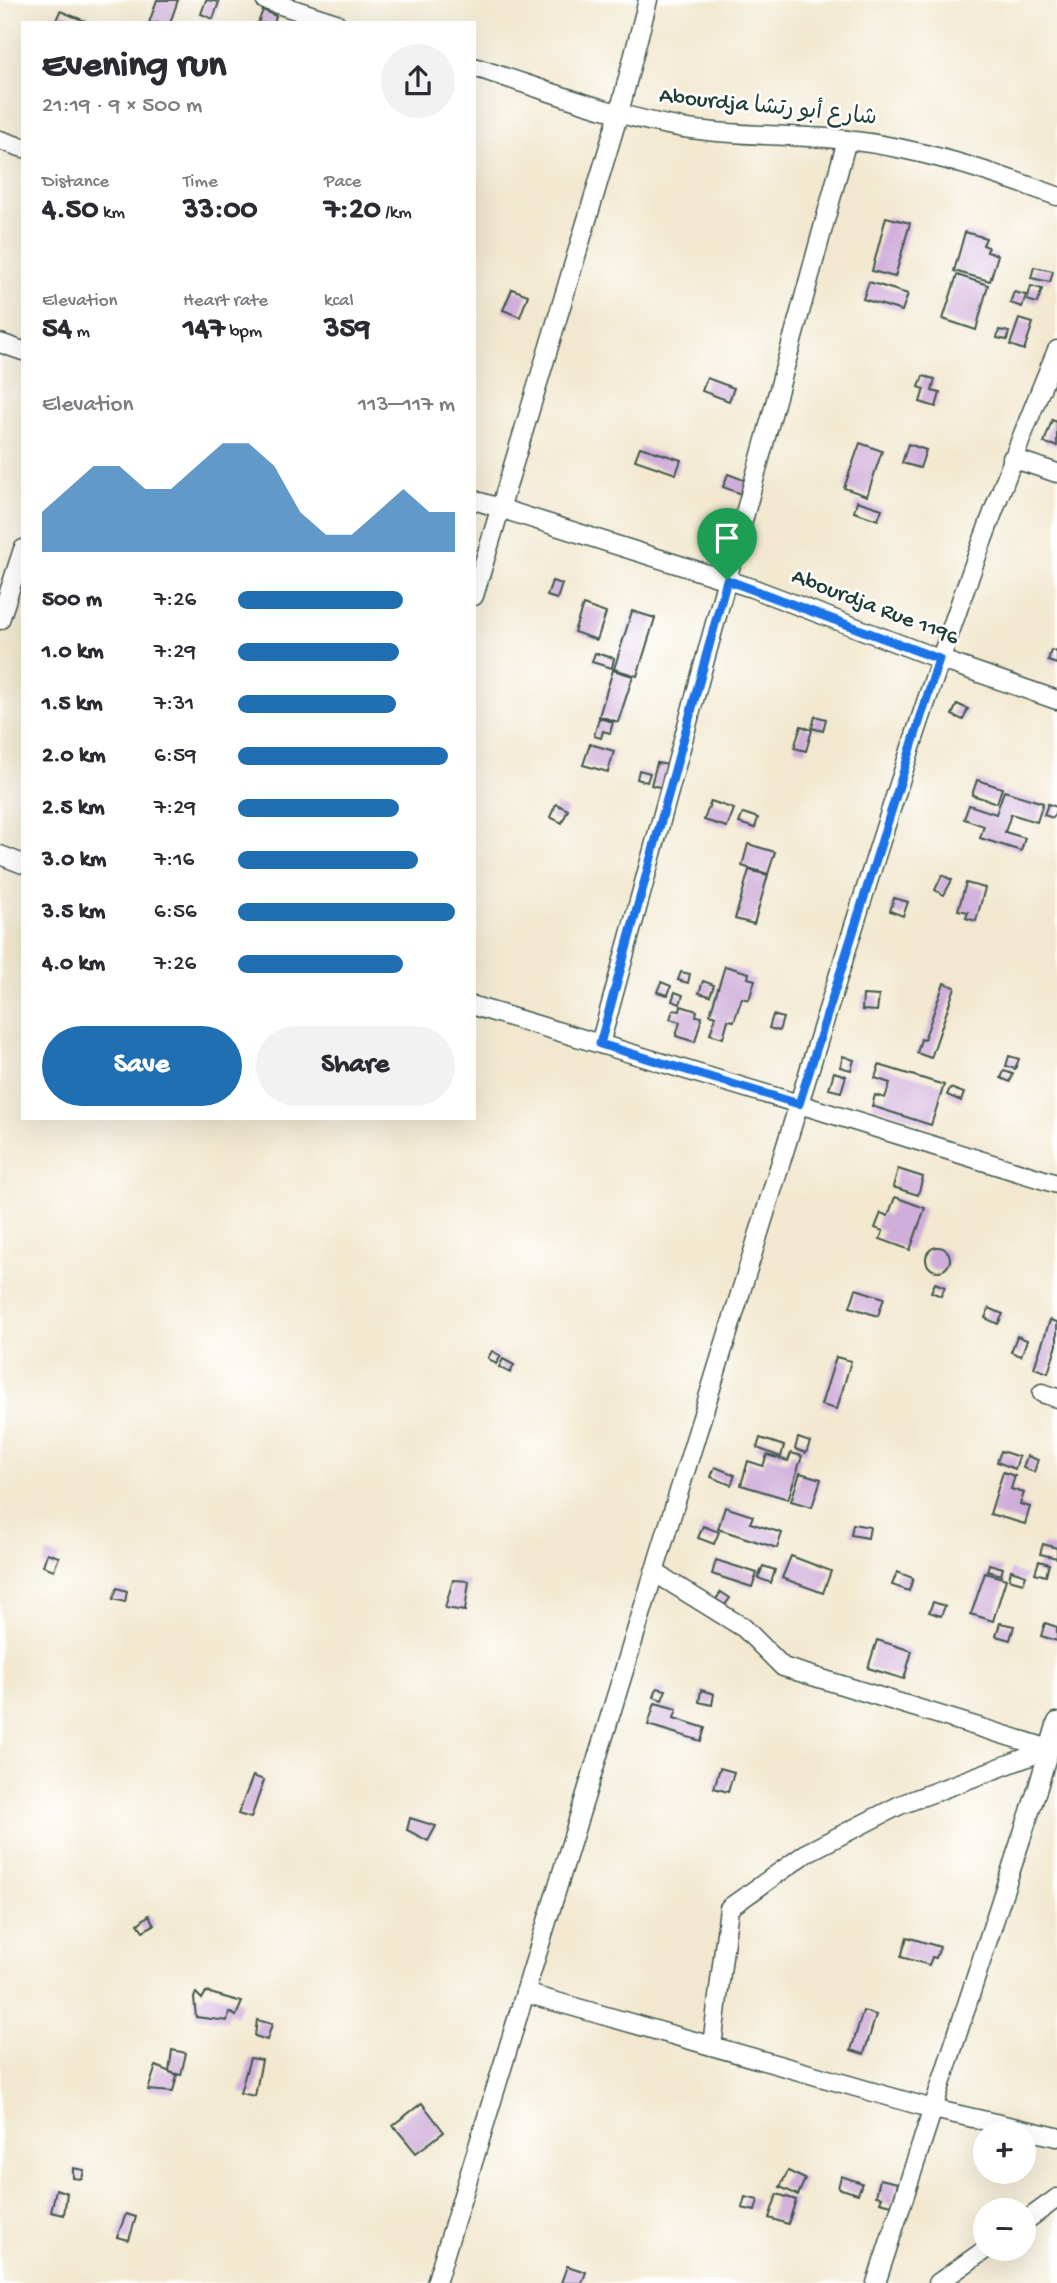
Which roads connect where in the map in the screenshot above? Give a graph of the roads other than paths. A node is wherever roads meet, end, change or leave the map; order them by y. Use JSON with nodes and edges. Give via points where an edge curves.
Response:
{"nodes":[{"id":1,"x":265,"y":0,"type":"edge"},
{"id":2,"x":648,"y":0,"type":"edge"},
{"id":3,"x":330,"y":21,"type":"edge"},
{"id":4,"x":476,"y":68,"type":"edge"},
{"id":5,"x":619,"y":113,"type":"junction"},
{"id":6,"x":847,"y":140,"type":"junction"},
{"id":7,"x":0,"y":141,"type":"edge"},
{"id":8,"x":21,"y":147,"type":"edge"},
{"id":9,"x":1057,"y":196,"type":"edge"},
{"id":10,"x":0,"y":343,"type":"edge"},
{"id":11,"x":21,"y":350,"type":"edge"},
{"id":12,"x":1057,"y":350,"type":"edge"},
{"id":13,"x":1012,"y":458,"type":"junction"},
{"id":14,"x":1057,"y":473,"type":"edge"},
{"id":15,"x":476,"y":501,"type":"edge"},
{"id":16,"x":499,"y":509,"type":"junction"},
{"id":17,"x":21,"y":555,"type":"edge"},
{"id":18,"x":727,"y":580,"type":"junction"},
{"id":19,"x":476,"y":589,"type":"edge"},
{"id":20,"x":0,"y":620,"type":"edge"},
{"id":21,"x":939,"y":659,"type":"junction"},
{"id":22,"x":1057,"y":700,"type":"edge"},
{"id":23,"x":0,"y":855,"type":"edge"},
{"id":24,"x":21,"y":863,"type":"edge"},
{"id":25,"x":476,"y":1007,"type":"edge"},
{"id":26,"x":600,"y":1044,"type":"junction"},
{"id":27,"x":799,"y":1104,"type":"junction"},
{"id":28,"x":1057,"y":1184,"type":"edge"},
{"id":29,"x":654,"y":1572,"type":"junction"},
{"id":30,"x":1057,"y":1722,"type":"edge"},
{"id":31,"x":1053,"y":1750,"type":"edge"},
{"id":32,"x":525,"y":1993,"type":"junction"},
{"id":33,"x":712,"y":2046,"type":"junction"},
{"id":34,"x":933,"y":2109,"type":"junction"},
{"id":35,"x":1057,"y":2137,"type":"edge"},
{"id":36,"x":1057,"y":2198,"type":"edge"},
{"id":37,"x":1036,"y":2213,"type":"edge"},
{"id":38,"x":973,"y":2258,"type":"edge"},
{"id":39,"x":436,"y":2283,"type":"edge"},
{"id":40,"x":876,"y":2283,"type":"edge"},
{"id":41,"x":938,"y":2283,"type":"edge"}],
"edges":[{"from":1,"to":3,"type":"street"},
{"from":2,"to":5,"type":"street"},
{"from":4,"to":5,"type":"street","name":"Abourdja شارع أبو رتشا"},
{"from":5,"to":6,"type":"street","name":"Abourdja شارع أبو رتشا","via":[[714,132]]},
{"from":5,"to":16,"type":"street"},
{"from":6,"to":9,"type":"street","name":"Abourdja شارع أبو رتشا","via":[[971,165]]},
{"from":6,"to":18,"type":"street"},
{"from":7,"to":8,"type":"street"},
{"from":10,"to":11,"type":"street"},
{"from":12,"to":13,"type":"street"},
{"from":13,"to":14,"type":"street"},
{"from":13,"to":21,"type":"street"},
{"from":15,"to":16,"type":"street","name":"Abourdja Rue 1196"},
{"from":16,"to":18,"type":"street","name":"Abourdja Rue 1196"},
{"from":16,"to":19,"type":"street"},
{"from":17,"to":20,"type":"street"},
{"from":18,"to":21,"type":"street","name":"Abourdja Rue 1196"},
{"from":18,"to":26,"type":"street"},
{"from":21,"to":22,"type":"street","name":"Abourdja Rue 1196"},
{"from":21,"to":27,"type":"street"},
{"from":23,"to":24,"type":"street"},
{"from":25,"to":26,"type":"street"},
{"from":26,"to":27,"type":"street"},
{"from":27,"to":28,"type":"street"},
{"from":27,"to":29,"type":"street"},
{"from":29,"to":31,"type":"street","via":[[744,1628],[783,1667]]},
{"from":29,"to":32,"type":"street"},
{"from":30,"to":31,"type":"street"},
{"from":31,"to":33,"type":"street","via":[[900,1805],[808,1853],[729,1908]]},
{"from":31,"to":34,"type":"street"},
{"from":32,"to":33,"type":"street"},
{"from":32,"to":39,"type":"street"},
{"from":33,"to":34,"type":"street"},
{"from":34,"to":35,"type":"street"},
{"from":34,"to":40,"type":"street"},
{"from":36,"to":37,"type":"street"},
{"from":38,"to":41,"type":"street"}]}
